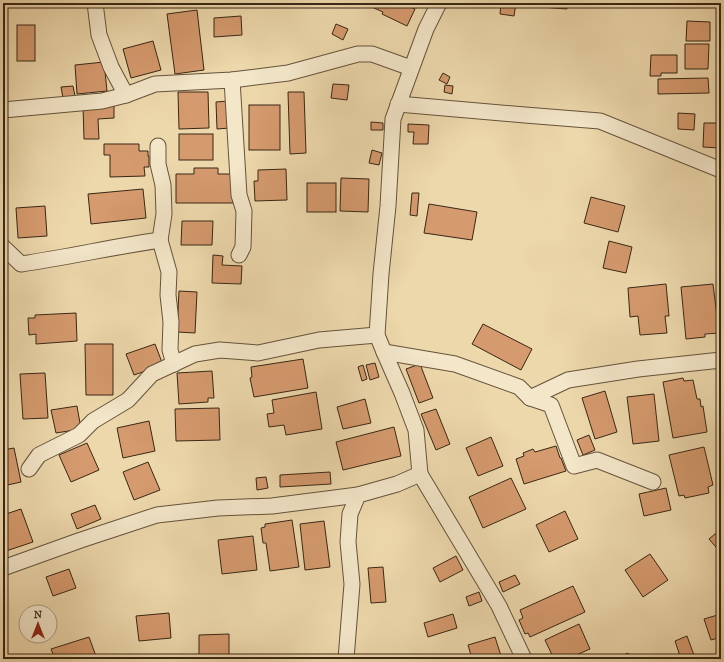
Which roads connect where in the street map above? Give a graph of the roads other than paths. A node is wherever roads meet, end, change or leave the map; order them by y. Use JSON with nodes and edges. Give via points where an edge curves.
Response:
{"nodes":[{"id":1,"x":95,"y":3,"type":"edge"},
{"id":2,"x":439,"y":3,"type":"edge"},
{"id":3,"x":411,"y":68,"type":"junction"},
{"id":4,"x":232,"y":80,"type":"junction"},
{"id":5,"x":126,"y":95,"type":"junction"},
{"id":6,"x":398,"y":104,"type":"junction"},
{"id":7,"x":3,"y":110,"type":"edge"},
{"id":8,"x":158,"y":146,"type":"dead end"},
{"id":9,"x":721,"y":170,"type":"edge"},
{"id":10,"x":160,"y":240,"type":"junction"},
{"id":11,"x":3,"y":247,"type":"edge"},
{"id":12,"x":239,"y":255,"type":"dead end"},
{"id":13,"x":378,"y":336,"type":"junction"},
{"id":14,"x":384,"y":352,"type":"junction"},
{"id":15,"x":721,"y":360,"type":"edge"},
{"id":16,"x":174,"y":364,"type":"junction"},
{"id":17,"x":530,"y":398,"type":"junction"},
{"id":18,"x":29,"y":469,"type":"dead end"},
{"id":19,"x":420,"y":474,"type":"junction"},
{"id":20,"x":653,"y":482,"type":"dead end"},
{"id":21,"x":358,"y":495,"type":"junction"},
{"id":22,"x":3,"y":568,"type":"edge"},
{"id":23,"x":346,"y":659,"type":"edge"},
{"id":24,"x":524,"y":659,"type":"edge"}],
"edges":[{"from":1,"to":5,"type":"street","via":[[99,35],[111,67]]},
{"from":2,"to":3,"type":"street"},
{"from":3,"to":4,"type":"street","via":[[372,54],[358,54],[288,73]]},
{"from":3,"to":6,"type":"street"},
{"from":4,"to":5,"type":"street","via":[[155,84]]},
{"from":4,"to":12,"type":"street","via":[[239,195],[244,211],[243,247]]},
{"from":5,"to":7,"type":"street","via":[[102,101]]},
{"from":6,"to":9,"type":"street","via":[[600,121]]},
{"from":6,"to":13,"type":"street","via":[[393,119]]},
{"from":8,"to":10,"type":"street","via":[[164,214]]},
{"from":10,"to":11,"type":"street","via":[[22,264]]},
{"from":10,"to":16,"type":"street","via":[[168,272],[172,322],[170,350]]},
{"from":13,"to":14,"type":"street"},
{"from":13,"to":16,"type":"street","via":[[319,340],[258,353],[220,350],[195,354]]},
{"from":14,"to":17,"type":"street","via":[[455,364],[519,388]]},
{"from":14,"to":19,"type":"street","via":[[416,430]]},
{"from":15,"to":17,"type":"street","via":[[568,380]]},
{"from":16,"to":18,"type":"street","via":[[152,374],[128,400],[93,422],[79,435],[39,455]]},
{"from":17,"to":20,"type":"street","via":[[551,405],[574,466],[596,460]]},
{"from":19,"to":21,"type":"street","via":[[397,484]]},
{"from":19,"to":24,"type":"street","via":[[499,606]]},
{"from":21,"to":22,"type":"street","via":[[272,506],[218,508],[157,515]]},
{"from":21,"to":23,"type":"street","via":[[350,514],[348,542],[352,584]]}]}
